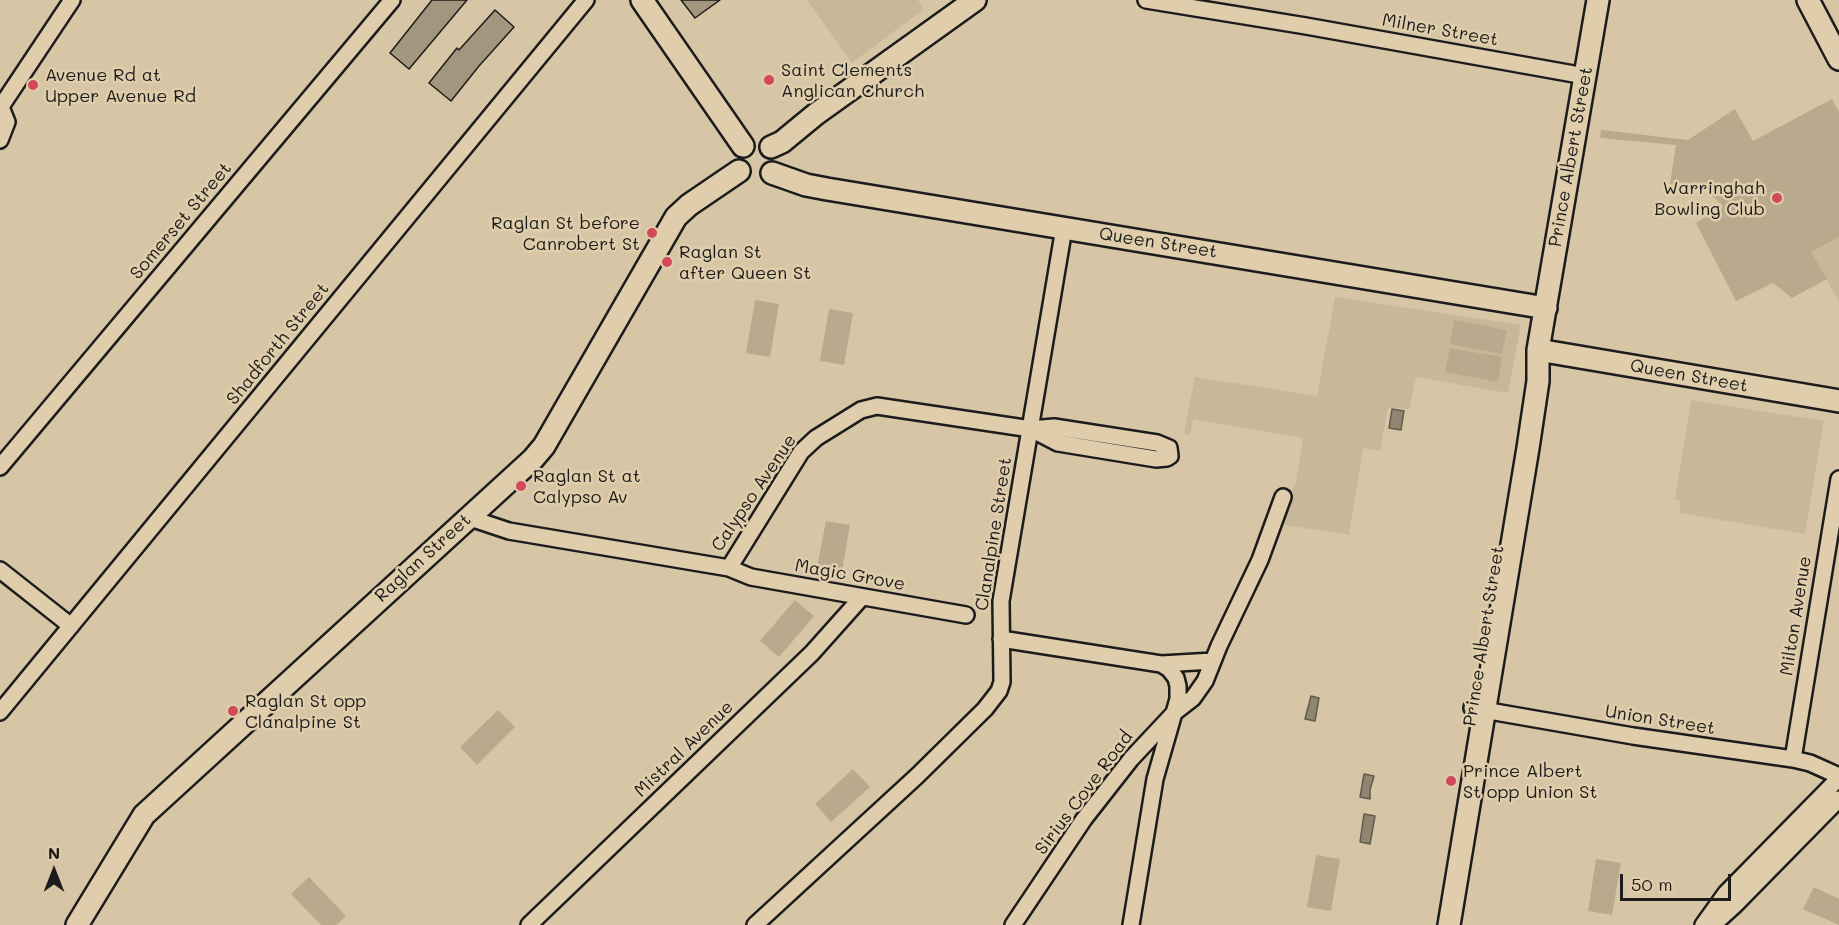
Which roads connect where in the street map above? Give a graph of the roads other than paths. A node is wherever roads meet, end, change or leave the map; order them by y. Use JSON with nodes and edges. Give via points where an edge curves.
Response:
{"nodes":[{"id":1,"x":72,"y":0,"type":"edge"},
{"id":2,"x":392,"y":0,"type":"edge"},
{"id":3,"x":586,"y":0,"type":"edge"},
{"id":4,"x":642,"y":0,"type":"edge"},
{"id":5,"x":975,"y":0,"type":"edge"},
{"id":6,"x":1146,"y":0,"type":"edge"},
{"id":7,"x":1598,"y":0,"type":"edge"},
{"id":8,"x":1808,"y":0,"type":"edge"},
{"id":9,"x":1839,"y":59,"type":"edge"},
{"id":10,"x":1585,"y":76,"type":"junction"},
{"id":11,"x":1,"y":107,"type":"edge"},
{"id":12,"x":0,"y":140,"type":"edge"},
{"id":13,"x":743,"y":146,"type":"junction"},
{"id":14,"x":771,"y":147,"type":"junction"},
{"id":15,"x":739,"y":171,"type":"junction"},
{"id":16,"x":772,"y":173,"type":"junction"},
{"id":17,"x":1064,"y":228,"type":"junction"},
{"id":18,"x":1546,"y":308,"type":"junction"},
{"id":19,"x":1538,"y":350,"type":"junction"},
{"id":20,"x":1839,"y":400,"type":"edge"},
{"id":21,"x":1031,"y":429,"type":"junction"},
{"id":22,"x":0,"y":467,"type":"edge"},
{"id":23,"x":1839,"y":479,"type":"edge"},
{"id":24,"x":1283,"y":497,"type":"dead end"},
{"id":25,"x":467,"y":517,"type":"junction"},
{"id":26,"x":729,"y":568,"type":"junction"},
{"id":27,"x":0,"y":570,"type":"edge"},
{"id":28,"x":862,"y":597,"type":"junction"},
{"id":29,"x":966,"y":615,"type":"dead end"},
{"id":30,"x":71,"y":626,"type":"junction"},
{"id":31,"x":1001,"y":639,"type":"junction"},
{"id":32,"x":1213,"y":661,"type":"junction"},
{"id":33,"x":1161,"y":664,"type":"junction"},
{"id":34,"x":1478,"y":709,"type":"junction"},
{"id":35,"x":0,"y":712,"type":"edge"},
{"id":36,"x":1175,"y":712,"type":"junction"},
{"id":37,"x":1793,"y":759,"type":"junction"},
{"id":38,"x":1839,"y":777,"type":"edge"},
{"id":39,"x":1839,"y":799,"type":"edge"},
{"id":40,"x":77,"y":925,"type":"edge"},
{"id":41,"x":529,"y":925,"type":"edge"},
{"id":42,"x":755,"y":925,"type":"edge"},
{"id":43,"x":1013,"y":925,"type":"edge"},
{"id":44,"x":1131,"y":925,"type":"edge"},
{"id":45,"x":1436,"y":925,"type":"edge"},
{"id":46,"x":1449,"y":925,"type":"edge"},
{"id":47,"x":1703,"y":925,"type":"edge"},
{"id":48,"x":1713,"y":925,"type":"edge"}],
"edges":[{"from":1,"to":11,"type":"street"},
{"from":2,"to":22,"type":"street","name":"Somerset Street"},
{"from":3,"to":30,"type":"street","name":"Shadforth Street"},
{"from":4,"to":13,"type":"street"},
{"from":5,"to":14,"type":"street"},
{"from":6,"to":10,"type":"street","name":"Milner Street"},
{"from":7,"to":10,"type":"street","name":"Prince Albert Street"},
{"from":8,"to":9,"type":"street"},
{"from":10,"to":18,"type":"street","name":"Prince Albert Street"},
{"from":11,"to":12,"type":"street","via":[[7,122]]},
{"from":13,"to":14,"type":"street","via":[[759,141]]},
{"from":13,"to":15,"type":"street","via":[[737,156]]},
{"from":14,"to":16,"type":"street","via":[[776,157]]},
{"from":15,"to":16,"type":"street","via":[[755,181]]},
{"from":15,"to":25,"type":"street","name":"Raglan Street","via":[[676,218],[544,446]]},
{"from":16,"to":17,"type":"street","name":"Queen Street","via":[[806,185]]},
{"from":17,"to":18,"type":"street","name":"Queen Street"},
{"from":17,"to":21,"type":"street","name":"Clanalpine Street"},
{"from":18,"to":19,"type":"street","name":"Prince Albert Street"},
{"from":19,"to":20,"type":"street","name":"Queen Street"},
{"from":19,"to":34,"type":"street","name":"Prince Albert Street","via":[[1526,383]]},
{"from":21,"to":21,"type":"street","name":"Calypso Avenue","via":[[1054,427],[1157,443],[1169,448],[1170,456],[1156,459],[1058,443]]},
{"from":21,"to":26,"type":"street","name":"Calypso Avenue","via":[[884,406],[861,410],[801,452]]},
{"from":21,"to":31,"type":"street","name":"Clanalpine Street","via":[[1002,601]]},
{"from":23,"to":37,"type":"street","name":"Milton Avenue"},
{"from":24,"to":32,"type":"street","name":"Sirius Cove Road","via":[[1260,560]]},
{"from":25,"to":26,"type":"street","name":"Calypso Avenue","via":[[509,531]]},
{"from":25,"to":40,"type":"street","name":"Raglan Street","via":[[144,815]]},
{"from":26,"to":28,"type":"street","name":"Magic Grove","via":[[751,577]]},
{"from":27,"to":30,"type":"street"},
{"from":28,"to":29,"type":"street","name":"Magic Grove"},
{"from":28,"to":41,"type":"street","name":"Mistral Avenue","via":[[812,652]]},
{"from":30,"to":35,"type":"street","name":"Shadforth Street"},
{"from":31,"to":33,"type":"street"},
{"from":31,"to":42,"type":"street","name":"Clanalpine Street","via":[[1002,682],[993,699],[917,776]]},
{"from":32,"to":33,"type":"street"},
{"from":32,"to":36,"type":"street","name":"Sirius Cove Road","via":[[1193,698]]},
{"from":33,"to":36,"type":"street","via":[[1169,669],[1179,686]]},
{"from":34,"to":37,"type":"street","name":"Union Street"},
{"from":34,"to":45,"type":"street","name":"Prince Albert Street"},
{"from":34,"to":46,"type":"street","name":"Prince Albert Street"},
{"from":36,"to":43,"type":"street","name":"Sirius Cove Road","via":[[1131,759],[1084,819]]},
{"from":36,"to":44,"type":"street","via":[[1155,779]]},
{"from":37,"to":38,"type":"street","name":"Union Street"},
{"from":38,"to":47,"type":"street","via":[[1726,893]]},
{"from":39,"to":48,"type":"street"}]}
